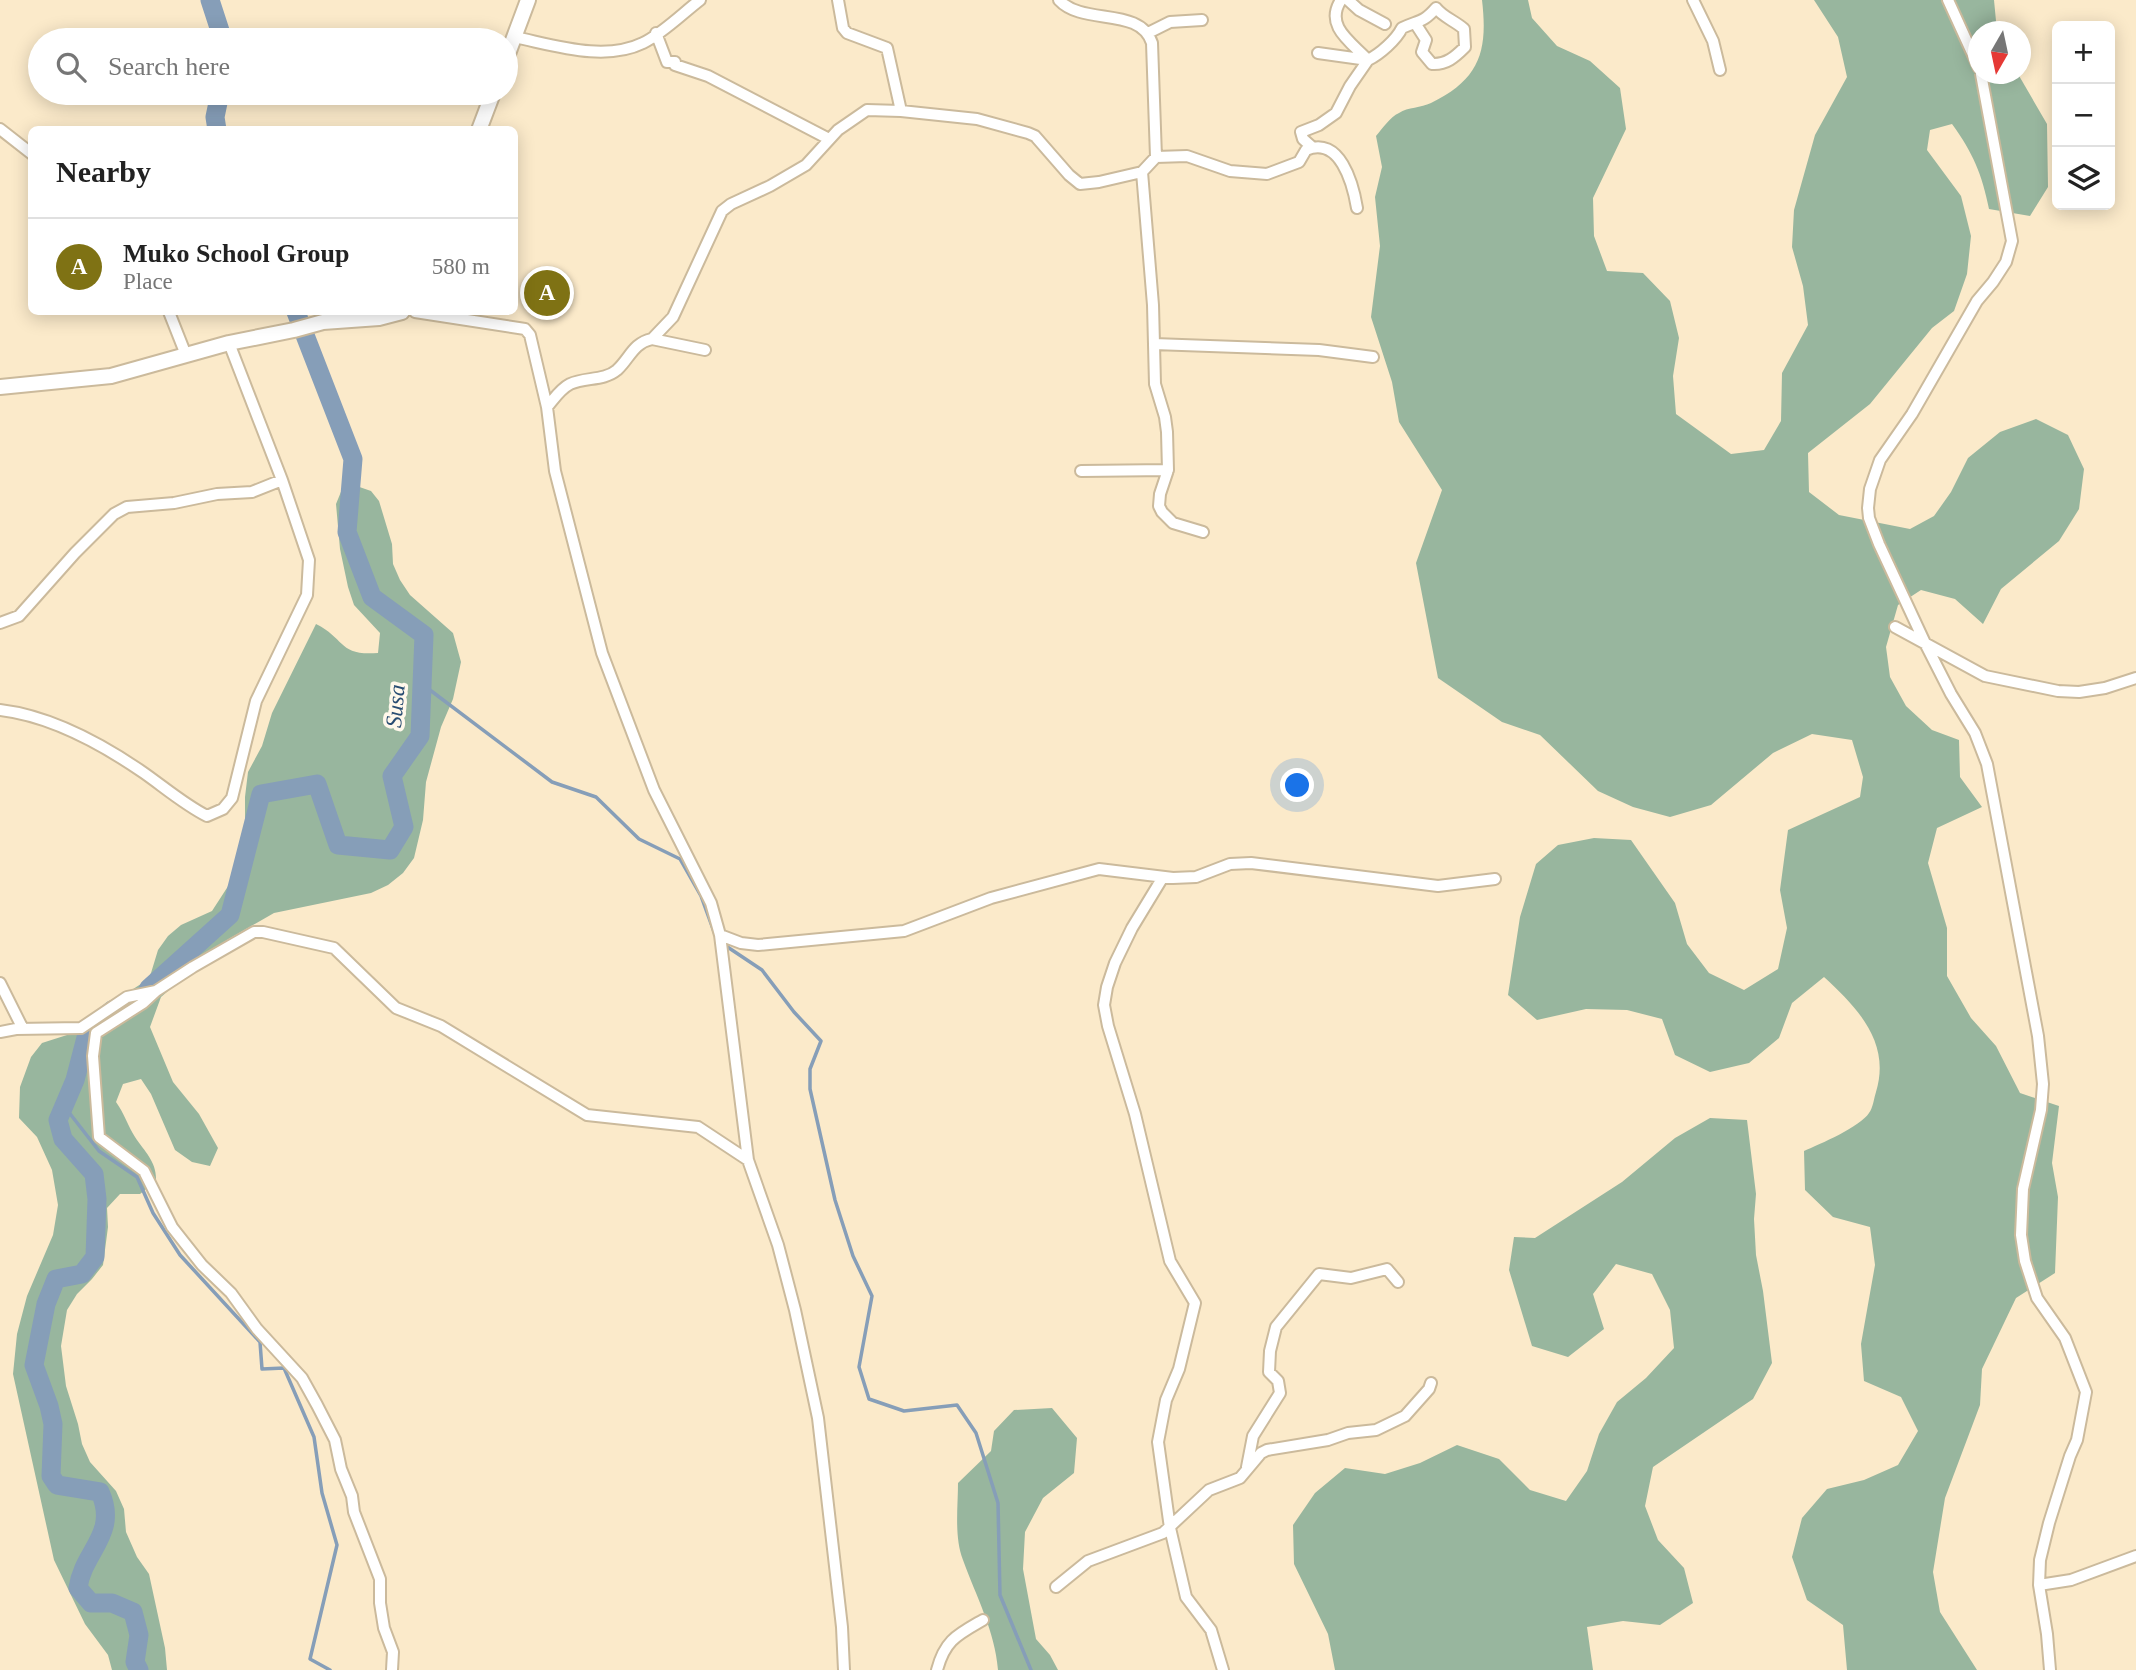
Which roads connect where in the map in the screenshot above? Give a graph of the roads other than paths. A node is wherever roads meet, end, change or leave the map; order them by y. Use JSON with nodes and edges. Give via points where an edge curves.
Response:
{"nodes":[{"id":1,"x":528,"y":0,"type":"edge"},
{"id":2,"x":700,"y":0,"type":"edge"},
{"id":3,"x":838,"y":0,"type":"edge"},
{"id":4,"x":1059,"y":0,"type":"edge"},
{"id":5,"x":1341,"y":0,"type":"edge"},
{"id":6,"x":1348,"y":0,"type":"edge"},
{"id":7,"x":1693,"y":0,"type":"edge"},
{"id":8,"x":1948,"y":0,"type":"edge"},
{"id":9,"x":1202,"y":20,"type":"dead end"},
{"id":10,"x":1415,"y":23,"type":"junction"},
{"id":11,"x":1385,"y":24,"type":"dead end"},
{"id":12,"x":517,"y":28,"type":"edge"},
{"id":13,"x":656,"y":33,"type":"junction"},
{"id":14,"x":1149,"y":33,"type":"junction"},
{"id":15,"x":518,"y":38,"type":"edge"},
{"id":16,"x":1968,"y":44,"type":"edge"},
{"id":17,"x":1318,"y":53,"type":"dead end"},
{"id":18,"x":1368,"y":60,"type":"junction"},
{"id":19,"x":1720,"y":70,"type":"dead end"},
{"id":20,"x":1983,"y":84,"type":"edge"},
{"id":21,"x":488,"y":105,"type":"edge"},
{"id":22,"x":901,"y":111,"type":"junction"},
{"id":23,"x":481,"y":126,"type":"edge"},
{"id":24,"x":0,"y":129,"type":"edge"},
{"id":25,"x":829,"y":139,"type":"junction"},
{"id":26,"x":1312,"y":147,"type":"junction"},
{"id":27,"x":28,"y":151,"type":"edge"},
{"id":28,"x":1156,"y":157,"type":"junction"},
{"id":29,"x":1142,"y":172,"type":"junction"},
{"id":30,"x":1357,"y":208,"type":"dead end"},
{"id":31,"x":170,"y":315,"type":"edge"},
{"id":32,"x":390,"y":315,"type":"edge"},
{"id":33,"x":433,"y":315,"type":"edge"},
{"id":34,"x":652,"y":339,"type":"junction"},
{"id":35,"x":229,"y":343,"type":"junction"},
{"id":36,"x":1154,"y":344,"type":"junction"},
{"id":37,"x":705,"y":350,"type":"dead end"},
{"id":38,"x":186,"y":355,"type":"junction"},
{"id":39,"x":1373,"y":357,"type":"dead end"},
{"id":40,"x":0,"y":387,"type":"edge"},
{"id":41,"x":547,"y":407,"type":"junction"},
{"id":42,"x":1168,"y":470,"type":"junction"},
{"id":43,"x":1081,"y":471,"type":"dead end"},
{"id":44,"x":282,"y":480,"type":"junction"},
{"id":45,"x":1203,"y":532,"type":"dead end"},
{"id":46,"x":0,"y":623,"type":"edge"},
{"id":47,"x":1895,"y":627,"type":"dead end"},
{"id":48,"x":1925,"y":643,"type":"junction"},
{"id":49,"x":2136,"y":678,"type":"edge"},
{"id":50,"x":0,"y":710,"type":"edge"},
{"id":51,"x":1163,"y":877,"type":"junction"},
{"id":52,"x":1495,"y":879,"type":"dead end"},
{"id":53,"x":720,"y":941,"type":"junction"},
{"id":54,"x":0,"y":983,"type":"edge"},
{"id":55,"x":156,"y":992,"type":"junction"},
{"id":56,"x":23,"y":1029,"type":"junction"},
{"id":57,"x":0,"y":1032,"type":"edge"},
{"id":58,"x":748,"y":1160,"type":"junction"},
{"id":59,"x":1398,"y":1282,"type":"dead end"},
{"id":60,"x":1431,"y":1383,"type":"dead end"},
{"id":61,"x":1247,"y":1470,"type":"junction"},
{"id":62,"x":1170,"y":1528,"type":"junction"},
{"id":63,"x":2136,"y":1556,"type":"edge"},
{"id":64,"x":2039,"y":1585,"type":"junction"},
{"id":65,"x":1056,"y":1587,"type":"dead end"},
{"id":66,"x":983,"y":1620,"type":"dead end"},
{"id":67,"x":392,"y":1670,"type":"edge"},
{"id":68,"x":844,"y":1670,"type":"edge"},
{"id":69,"x":937,"y":1670,"type":"edge"},
{"id":70,"x":1223,"y":1670,"type":"edge"},
{"id":71,"x":2050,"y":1670,"type":"edge"}],
"edges":[{"from":1,"to":12,"type":"main road"},
{"from":2,"to":13,"type":"street"},
{"from":3,"to":22,"type":"street","via":[[847,33],[888,50]]},
{"from":4,"to":14,"type":"street","via":[[1074,12],[1117,19]]},
{"from":5,"to":18,"type":"street","via":[[1335,9],[1336,27]]},
{"from":6,"to":11,"type":"street"},
{"from":7,"to":19,"type":"street","via":[[1713,41]]},
{"from":8,"to":16,"type":"street"},
{"from":9,"to":14,"type":"street","via":[[1170,22]]},
{"from":10,"to":10,"type":"street","via":[[1436,8],[1464,29],[1465,47],[1448,61],[1432,64],[1422,52],[1426,40]]},
{"from":10,"to":18,"type":"street","via":[[1402,28],[1398,37]]},
{"from":13,"to":15,"type":"street","via":[[626,49],[593,51]]},
{"from":13,"to":25,"type":"street","via":[[667,62],[708,76]]},
{"from":14,"to":28,"type":"street"},
{"from":17,"to":18,"type":"street"},
{"from":18,"to":26,"type":"street","via":[[1336,113],[1301,132]]},
{"from":20,"to":48,"type":"street","via":[[2012,241],[2006,262],[1977,301],[1880,460],[1870,489],[1868,518]]},
{"from":21,"to":23,"type":"main road"},
{"from":22,"to":25,"type":"street","via":[[867,110]]},
{"from":22,"to":29,"type":"street","via":[[983,120],[1028,132],[1080,184]]},
{"from":24,"to":27,"type":"street"},
{"from":25,"to":34,"type":"street","via":[[806,165],[722,211],[673,317]]},
{"from":26,"to":28,"type":"street","via":[[1299,162],[1267,174],[1230,171],[1190,156]]},
{"from":26,"to":30,"type":"street","via":[[1333,153],[1343,162]]},
{"from":28,"to":29,"type":"street"},
{"from":29,"to":36,"type":"street"},
{"from":31,"to":38,"type":"street"},
{"from":32,"to":35,"type":"main road","via":[[323,322]]},
{"from":33,"to":41,"type":"street","via":[[528,331]]},
{"from":34,"to":37,"type":"street"},
{"from":34,"to":41,"type":"street","via":[[637,345],[616,371],[569,385]]},
{"from":35,"to":38,"type":"main road"},
{"from":35,"to":44,"type":"street"},
{"from":36,"to":39,"type":"street","via":[[1319,350]]},
{"from":36,"to":42,"type":"street"},
{"from":38,"to":40,"type":"main road","via":[[111,376]]},
{"from":41,"to":53,"type":"street","via":[[555,471],[602,653],[654,790],[711,903]]},
{"from":42,"to":43,"type":"street"},
{"from":42,"to":45,"type":"street","via":[[1160,494],[1162,512],[1179,526]]},
{"from":44,"to":46,"type":"street","via":[[252,492],[127,507],[75,553],[19,616]]},
{"from":44,"to":50,"type":"street","via":[[309,560],[307,595],[256,701],[234,792],[223,809],[207,816],[134,766],[75,734],[36,717]]},
{"from":47,"to":48,"type":"street"},
{"from":48,"to":49,"type":"street","via":[[1985,676],[2058,691],[2095,690]]},
{"from":48,"to":64,"type":"street","via":[[1975,733],[1993,789],[2043,1084],[2023,1189],[2025,1261],[2037,1298],[2065,1338],[2086,1392],[2077,1440],[2044,1543]]},
{"from":51,"to":52,"type":"street","via":[[1196,877],[1230,864],[1251,863],[1438,886]]},
{"from":51,"to":53,"type":"street","via":[[1099,869],[990,898],[924,925],[889,933],[758,945]]},
{"from":51,"to":62,"type":"street","via":[[1115,963],[1104,1005],[1170,1261],[1195,1303],[1158,1442]]},
{"from":53,"to":58,"type":"street"},
{"from":54,"to":56,"type":"street"},
{"from":55,"to":56,"type":"street","via":[[127,997],[81,1028]]},
{"from":55,"to":58,"type":"street","via":[[254,932],[334,948],[396,1008],[441,1026],[587,1115],[698,1127]]},
{"from":55,"to":67,"type":"street","via":[[96,1033],[93,1056],[99,1137],[144,1171],[172,1227],[302,1378],[317,1405],[335,1440],[354,1512],[380,1579]]},
{"from":56,"to":57,"type":"street"},
{"from":58,"to":68,"type":"street","via":[[778,1245],[818,1418]]},
{"from":59,"to":61,"type":"street","via":[[1387,1269],[1351,1278],[1318,1274],[1276,1327],[1269,1372],[1278,1381],[1280,1393],[1253,1436]]},
{"from":60,"to":61,"type":"street","via":[[1405,1416],[1376,1430],[1267,1450]]},
{"from":61,"to":62,"type":"street","via":[[1240,1478],[1209,1490]]},
{"from":62,"to":65,"type":"street","via":[[1088,1561]]},
{"from":62,"to":70,"type":"street","via":[[1186,1597],[1211,1630]]},
{"from":63,"to":64,"type":"street","via":[[2071,1580]]},
{"from":64,"to":71,"type":"street"},
{"from":66,"to":69,"type":"street","via":[[948,1643]]}]}
